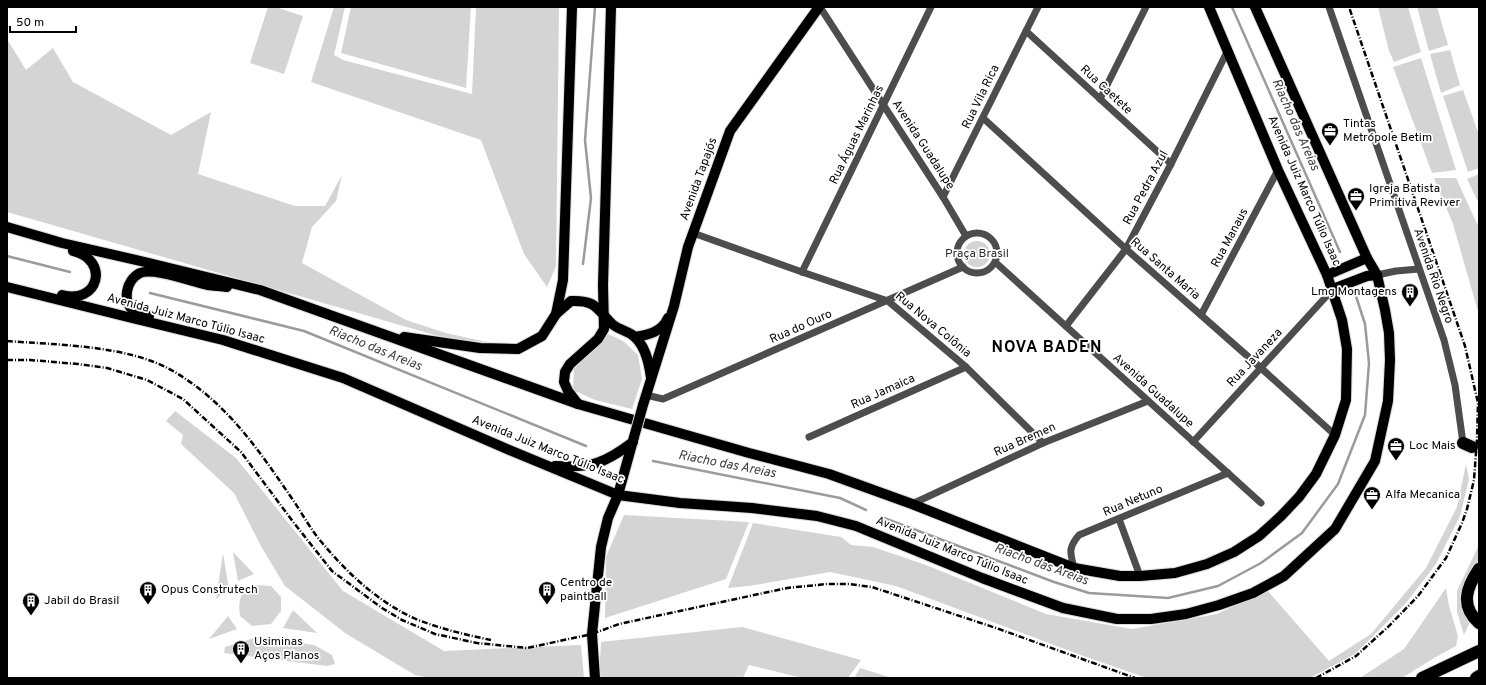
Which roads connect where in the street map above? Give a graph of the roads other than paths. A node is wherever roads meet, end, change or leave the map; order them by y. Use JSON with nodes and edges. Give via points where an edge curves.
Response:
{"nodes":[{"id":1,"x":572,"y":7,"type":"edge"},
{"id":2,"x":610,"y":7,"type":"edge"},
{"id":3,"x":820,"y":7,"type":"edge"},
{"id":4,"x":931,"y":7,"type":"edge"},
{"id":5,"x":1038,"y":7,"type":"edge"},
{"id":6,"x":1146,"y":7,"type":"edge"},
{"id":7,"x":1209,"y":7,"type":"edge"},
{"id":8,"x":1255,"y":7,"type":"edge"},
{"id":9,"x":1329,"y":7,"type":"edge"},
{"id":10,"x":1026,"y":31,"type":"junction"},
{"id":11,"x":1228,"y":50,"type":"junction"},
{"id":12,"x":1100,"y":99,"type":"junction"},
{"id":13,"x":884,"y":105,"type":"junction"},
{"id":14,"x":983,"y":118,"type":"junction"},
{"id":15,"x":1171,"y":164,"type":"junction"},
{"id":16,"x":1278,"y":170,"type":"junction"},
{"id":17,"x":944,"y":198,"type":"junction"},
{"id":18,"x":7,"y":227,"type":"edge"},
{"id":19,"x":7,"y":232,"type":"edge"},
{"id":20,"x":693,"y":232,"type":"junction"},
{"id":21,"x":966,"y":236,"type":"junction"},
{"id":22,"x":1126,"y":249,"type":"junction"},
{"id":23,"x":1367,"y":258,"type":"junction"},
{"id":24,"x":995,"y":262,"type":"junction"},
{"id":25,"x":963,"y":267,"type":"junction"},
{"id":26,"x":1419,"y":270,"type":"junction"},
{"id":27,"x":802,"y":272,"type":"junction"},
{"id":28,"x":1327,"y":275,"type":"junction"},
{"id":29,"x":1377,"y":275,"type":"junction"},
{"id":30,"x":7,"y":285,"type":"edge"},
{"id":31,"x":1333,"y":289,"type":"junction"},
{"id":32,"x":260,"y":290,"type":"junction"},
{"id":33,"x":888,"y":301,"type":"junction"},
{"id":34,"x":674,"y":306,"type":"junction"},
{"id":35,"x":556,"y":314,"type":"junction"},
{"id":36,"x":604,"y":314,"type":"junction"},
{"id":37,"x":1202,"y":315,"type":"junction"},
{"id":38,"x":1066,"y":326,"type":"junction"},
{"id":39,"x":384,"y":335,"type":"junction"},
{"id":40,"x":635,"y":337,"type":"junction"},
{"id":41,"x":218,"y":338,"type":"junction"},
{"id":42,"x":966,"y":367,"type":"junction"},
{"id":43,"x":1261,"y":368,"type":"junction"},
{"id":44,"x":651,"y":382,"type":"junction"},
{"id":45,"x":645,"y":400,"type":"junction"},
{"id":46,"x":1148,"y":401,"type":"junction"},
{"id":47,"x":578,"y":404,"type":"junction"},
{"id":48,"x":1335,"y":436,"type":"junction"},
{"id":49,"x":809,"y":437,"type":"dead end"},
{"id":50,"x":633,"y":439,"type":"junction"},
{"id":51,"x":1193,"y":442,"type":"junction"},
{"id":52,"x":1043,"y":443,"type":"junction"},
{"id":53,"x":1468,"y":445,"type":"dead end"},
{"id":54,"x":547,"y":465,"type":"junction"},
{"id":55,"x":1228,"y":473,"type":"junction"},
{"id":56,"x":618,"y":495,"type":"junction"},
{"id":57,"x":1261,"y":503,"type":"dead end"},
{"id":58,"x":912,"y":504,"type":"junction"},
{"id":59,"x":1119,"y":519,"type":"junction"},
{"id":60,"x":1074,"y":568,"type":"junction"},
{"id":61,"x":1479,"y":569,"type":"edge"},
{"id":62,"x":1140,"y":576,"type":"junction"},
{"id":63,"x":1479,"y":623,"type":"edge"},
{"id":64,"x":1479,"y":652,"type":"edge"},
{"id":65,"x":1479,"y":676,"type":"edge"},
{"id":66,"x":595,"y":678,"type":"edge"},
{"id":67,"x":1422,"y":678,"type":"edge"},
{"id":68,"x":1476,"y":678,"type":"edge"}],
"edges":[{"from":1,"to":35,"type":"main road","via":[[562,280]]},
{"from":2,"to":36,"type":"main road"},
{"from":3,"to":13,"type":"street","name":"Avenida Guadalupe"},
{"from":3,"to":20,"type":"main road","name":"Avenida Tapajós","via":[[730,131]]},
{"from":4,"to":13,"type":"street","name":"Rua Águas Marinhas"},
{"from":5,"to":10,"type":"street","name":"Rua Vila Rica"},
{"from":6,"to":12,"type":"street"},
{"from":7,"to":11,"type":"main road","name":"Avenida Juiz Marco Túlio Isaac"},
{"from":8,"to":23,"type":"main road","name":"Avenida Juiz Marco Túlio Isaac"},
{"from":9,"to":26,"type":"street","name":"Avenida Rio Negro"},
{"from":10,"to":12,"type":"street","name":"Rua Caetete"},
{"from":10,"to":14,"type":"street","name":"Rua Vila Rica"},
{"from":11,"to":15,"type":"street","name":"Rua Pedra Azul"},
{"from":11,"to":16,"type":"main road","name":"Avenida Juiz Marco Túlio Isaac"},
{"from":12,"to":15,"type":"street","name":"Rua Caetete"},
{"from":13,"to":17,"type":"street","name":"Avenida Guadalupe"},
{"from":13,"to":27,"type":"street","name":"Rua Águas Marinhas"},
{"from":14,"to":17,"type":"street","name":"Rua Vila Rica"},
{"from":14,"to":22,"type":"street","name":"Rua Santa Maria"},
{"from":15,"to":22,"type":"street","name":"Rua Pedra Azul"},
{"from":16,"to":28,"type":"main road","name":"Avenida Juiz Marco Túlio Isaac"},
{"from":16,"to":37,"type":"street","name":"Rua Manaus"},
{"from":17,"to":21,"type":"street","name":"Avenida Guadalupe"},
{"from":18,"to":32,"type":"main road","name":"Avenida Juiz Marco Túlio Isaac","via":[[62,243]]},
{"from":19,"to":30,"type":"main road","via":[[80,252],[90,258],[96,268],[96,280],[91,290],[81,296],[70,297],[28,286]]},
{"from":20,"to":27,"type":"street","name":"Rua Nova Colônia"},
{"from":20,"to":34,"type":"main road","name":"Avenida Tapajós"},
{"from":21,"to":24,"type":"street","via":[[979,232],[991,238],[997,249]]},
{"from":21,"to":25,"type":"street","via":[[958,245],[957,251],[957,257]]},
{"from":22,"to":37,"type":"street","name":"Rua Santa Maria"},
{"from":22,"to":38,"type":"street","name":"Rua Pedra Azul"},
{"from":23,"to":28,"type":"main road"},
{"from":23,"to":29,"type":"main road","name":"Avenida Juiz Marco Túlio Isaac"},
{"from":24,"to":25,"type":"street","via":[[980,273],[968,271]]},
{"from":24,"to":38,"type":"street","name":"Avenida Guadalupe"},
{"from":25,"to":33,"type":"street","name":"Rua do Ouro"},
{"from":26,"to":29,"type":"street"},
{"from":26,"to":53,"type":"street","name":"Avenida Rio Negro","via":[[1444,340]]},
{"from":27,"to":33,"type":"street","name":"Rua Nova Colônia"},
{"from":28,"to":31,"type":"main road","name":"Avenida Juiz Marco Túlio Isaac"},
{"from":29,"to":31,"type":"main road","via":[[1367,276]]},
{"from":29,"to":56,"type":"main road","name":"Avenida Juiz Marco Túlio Isaac","via":[[1389,333],[1390,360],[1388,401],[1375,461],[1335,529],[1284,576],[1253,593],[1219,605],[1186,614],[1151,619],[1117,619],[1062,608],[856,526],[817,516]]},
{"from":30,"to":41,"type":"main road","name":"Avenida Juiz Marco Túlio Isaac"},
{"from":31,"to":43,"type":"street","name":"Rua Javaneza"},
{"from":31,"to":48,"type":"main road","name":"Avenida Juiz Marco Túlio Isaac","via":[[1347,349],[1346,400]]},
{"from":32,"to":39,"type":"main road","name":"Avenida Juiz Marco Túlio Isaac"},
{"from":32,"to":41,"type":"main road","via":[[209,285],[152,271],[140,273],[131,280],[127,297],[135,312],[193,328]]},
{"from":33,"to":42,"type":"street","name":"Rua Nova Colônia"},
{"from":33,"to":45,"type":"street","name":"Rua do Ouro","via":[[663,399]]},
{"from":34,"to":40,"type":"main road","via":[[666,324],[649,335]]},
{"from":34,"to":44,"type":"main road","name":"Avenida Tapajós"},
{"from":35,"to":36,"type":"main road","via":[[571,301],[584,300],[599,308]]},
{"from":35,"to":39,"type":"main road","via":[[542,336],[518,348],[480,348]]},
{"from":36,"to":40,"type":"main road","via":[[618,329]]},
{"from":36,"to":47,"type":"main road","via":[[604,329],[598,338],[565,372],[564,382]]},
{"from":37,"to":43,"type":"street","name":"Rua Santa Maria"},
{"from":38,"to":46,"type":"street","name":"Avenida Guadalupe"},
{"from":39,"to":47,"type":"main road","name":"Avenida Juiz Marco Túlio Isaac"},
{"from":40,"to":44,"type":"main road","via":[[643,348]]},
{"from":41,"to":54,"type":"main road","name":"Avenida Juiz Marco Túlio Isaac","via":[[343,378]]},
{"from":42,"to":49,"type":"street","name":"Rua Jamaica"},
{"from":42,"to":52,"type":"street","name":"Rua Nova Colônia"},
{"from":43,"to":48,"type":"street","name":"Rua Santa Maria"},
{"from":43,"to":51,"type":"street","name":"Rua Javaneza"},
{"from":44,"to":45,"type":"main road","name":"Avenida Tapajós"},
{"from":45,"to":50,"type":"main road","name":"Avenida Tapajós","bridge":true},
{"from":46,"to":51,"type":"street","name":"Avenida Guadalupe"},
{"from":46,"to":52,"type":"street","name":"Rua Bremen"},
{"from":47,"to":58,"type":"main road","name":"Avenida Juiz Marco Túlio Isaac","via":[[829,474]]},
{"from":48,"to":62,"type":"main road","name":"Avenida Juiz Marco Túlio Isaac","via":[[1316,474],[1299,497],[1259,536],[1208,564],[1175,573]]},
{"from":50,"to":54,"type":"main road","via":[[615,455],[598,463],[572,467]]},
{"from":50,"to":56,"type":"main road"},
{"from":51,"to":55,"type":"street","name":"Avenida Guadalupe"},
{"from":52,"to":58,"type":"street","name":"Rua Bremen"},
{"from":54,"to":56,"type":"main road","name":"Avenida Juiz Marco Túlio Isaac"},
{"from":55,"to":57,"type":"street","name":"Avenida Guadalupe"},
{"from":55,"to":59,"type":"street","name":"Rua Netuno"},
{"from":56,"to":66,"type":"main road","via":[[608,518],[601,547],[592,634]]},
{"from":58,"to":60,"type":"main road","name":"Avenida Juiz Marco Túlio Isaac"},
{"from":59,"to":60,"type":"street","name":"Rua Netuno","via":[[1079,535],[1072,544]]},
{"from":59,"to":62,"type":"street"},
{"from":60,"to":62,"type":"main road","name":"Avenida Juiz Marco Túlio Isaac","via":[[1120,576]]},
{"from":61,"to":63,"type":"highway","via":[[1467,593],[1467,606]]},
{"from":64,"to":67,"type":"highway"},
{"from":65,"to":68,"type":"highway"}]}
